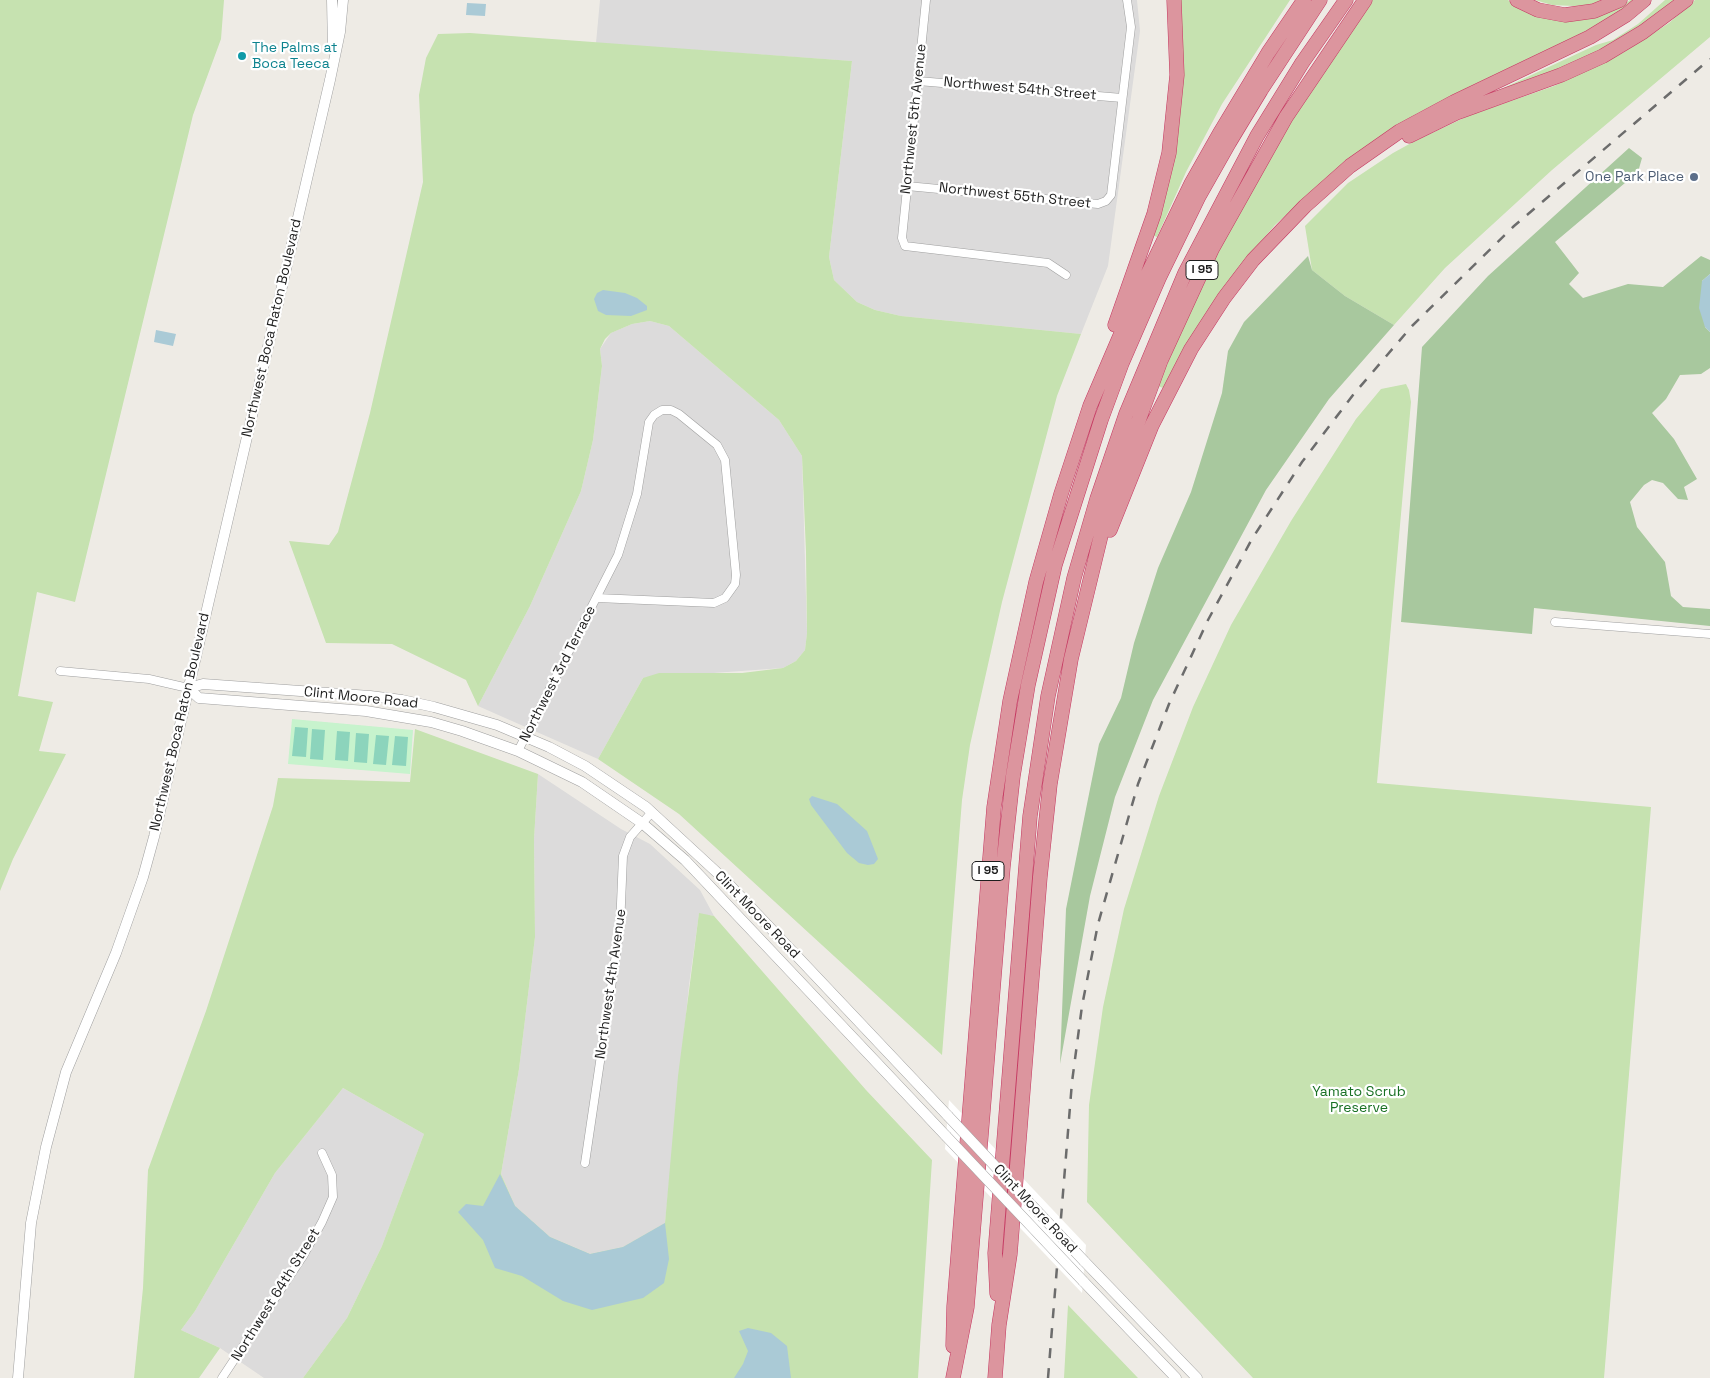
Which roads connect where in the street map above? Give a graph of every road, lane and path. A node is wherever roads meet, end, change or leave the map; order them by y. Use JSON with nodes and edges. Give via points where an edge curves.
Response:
{"nodes":[{"id":1,"x":332,"y":0,"type":"edge"},
{"id":2,"x":343,"y":0,"type":"edge"},
{"id":3,"x":926,"y":0,"type":"edge"},
{"id":4,"x":1127,"y":0,"type":"edge"},
{"id":5,"x":1174,"y":0,"type":"edge"},
{"id":6,"x":1304,"y":0,"type":"edge"},
{"id":7,"x":1320,"y":0,"type":"edge"},
{"id":8,"x":1346,"y":0,"type":"edge"},
{"id":9,"x":1365,"y":0,"type":"edge"},
{"id":10,"x":1517,"y":0,"type":"edge"},
{"id":11,"x":1620,"y":0,"type":"edge"},
{"id":12,"x":1644,"y":0,"type":"edge"},
{"id":13,"x":1686,"y":0,"type":"edge"},
{"id":14,"x":334,"y":60,"type":"junction"},
{"id":15,"x":918,"y":81,"type":"junction"},
{"id":16,"x":1122,"y":98,"type":"junction"},
{"id":17,"x":907,"y":186,"type":"junction"},
{"id":18,"x":1305,"y":206,"type":"junction"},
{"id":19,"x":1066,"y":275,"type":"dead end"},
{"id":20,"x":1101,"y":377,"type":"junction"},
{"id":21,"x":1093,"y":567,"type":"junction"},
{"id":22,"x":597,"y":598,"type":"junction"},
{"id":23,"x":1555,"y":622,"type":"dead end"},
{"id":24,"x":1710,"y":634,"type":"edge"},
{"id":25,"x":60,"y":671,"type":"dead end"},
{"id":26,"x":188,"y":688,"type":"junction"},
{"id":27,"x":305,"y":691,"type":"junction"},
{"id":28,"x":304,"y":706,"type":"junction"},
{"id":29,"x":526,"y":736,"type":"junction"},
{"id":30,"x":518,"y":751,"type":"junction"},
{"id":31,"x":652,"y":812,"type":"junction"},
{"id":32,"x":642,"y":823,"type":"junction"},
{"id":33,"x":322,"y":1152,"type":"dead end"},
{"id":34,"x":585,"y":1164,"type":"dead end"},
{"id":35,"x":999,"y":1325,"type":"junction"},
{"id":36,"x":18,"y":1378,"type":"edge"},
{"id":37,"x":222,"y":1378,"type":"edge"},
{"id":38,"x":952,"y":1378,"type":"edge"},
{"id":39,"x":995,"y":1378,"type":"edge"},
{"id":40,"x":1176,"y":1378,"type":"edge"},
{"id":41,"x":1196,"y":1378,"type":"edge"}],
"edges":[{"from":1,"to":14,"type":"street","name":"Northwest Boca Raton Boulevard"},
{"from":2,"to":14,"type":"street","name":"Northwest Boca Raton Boulevard"},
{"from":3,"to":15,"type":"street","name":"Northwest 5th Avenue"},
{"from":4,"to":16,"type":"street","via":[[1131,27]]},
{"from":5,"to":20,"type":"highway","via":[[1177,76],[1166,168]]},
{"from":6,"to":20,"type":"highway","number":"I 95","via":[[1236,104],[1191,184],[1150,266]]},
{"from":7,"to":38,"type":"highway","via":[[1233,136],[1159,278],[1103,413],[1056,565],[1028,685],[1013,776],[967,1307]]},
{"from":8,"to":35,"type":"highway","via":[[1257,136],[1185,272],[1126,414],[1074,578],[1048,696],[1028,839],[995,1252]]},
{"from":9,"to":21,"type":"highway","number":"I 95","via":[[1276,134],[1212,249],[1139,416],[1110,498]]},
{"from":10,"to":11,"type":"highway","via":[[1538,10],[1565,14],[1594,11]]},
{"from":12,"to":18,"type":"highway","via":[[1597,33],[1400,131],[1350,166]]},
{"from":13,"to":18,"type":"highway","via":[[1649,28],[1603,56],[1561,75],[1456,113],[1410,136]]},
{"from":14,"to":26,"type":"street","name":"Northwest Boca Raton Boulevard"},
{"from":15,"to":16,"type":"street","name":"Northwest 54th Street"},
{"from":15,"to":17,"type":"street","name":"Northwest 5th Avenue"},
{"from":16,"to":17,"type":"street","name":"Northwest 55th Street","via":[[1111,194],[1106,201],[1098,204]]},
{"from":17,"to":19,"type":"street","name":"Northwest 5th Avenue","via":[[902,238],[905,246],[1048,263]]},
{"from":18,"to":21,"type":"highway","via":[[1253,260],[1195,342],[1152,425]]},
{"from":20,"to":38,"type":"highway","number":"I 95","via":[[1065,479],[1036,582],[1014,679],[1000,762],[984,915],[954,1306]]},
{"from":21,"to":35,"type":"highway","number":"I 95","via":[[1068,675],[1046,816],[1010,1254]]},
{"from":22,"to":22,"type":"street","name":"Northwest 3rd Terrace","via":[[618,555],[635,504],[649,422],[662,410],[671,410],[717,445],[726,460],[735,584],[725,598],[714,603]]},
{"from":22,"to":29,"type":"street","name":"Northwest 3rd Terrace"},
{"from":23,"to":24,"type":"street"},
{"from":25,"to":26,"type":"street","name":"Clint Moore Road","via":[[149,680]]},
{"from":26,"to":27,"type":"street","name":"Clint Moore Road","via":[[204,684]]},
{"from":26,"to":28,"type":"street","name":"Clint Moore Road","via":[[199,698]]},
{"from":26,"to":36,"type":"street","name":"Northwest Boca Raton Boulevard","via":[[143,877],[116,953],[66,1072],[46,1147],[32,1223]]},
{"from":27,"to":28,"type":"street"},
{"from":27,"to":29,"type":"street","name":"Clint Moore Road","via":[[370,696],[434,706]]},
{"from":28,"to":30,"type":"street","name":"Clint Moore Road","via":[[366,711],[431,722]]},
{"from":29,"to":30,"type":"street","name":"Northwest 3rd Terrace"},
{"from":29,"to":31,"type":"street","name":"Clint Moore Road","via":[[585,766]]},
{"from":30,"to":32,"type":"street","name":"Clint Moore Road","via":[[582,782]]},
{"from":31,"to":32,"type":"street","name":"Northwest 4th Avenue"},
{"from":31,"to":41,"type":"street","name":"Clint Moore Road","bridge":true,"via":[[724,879]]},
{"from":32,"to":34,"type":"street","name":"Northwest 4th Avenue","via":[[630,837],[623,856],[620,927]]},
{"from":32,"to":40,"type":"street","name":"Clint Moore Road","bridge":true,"via":[[703,878]]},
{"from":33,"to":37,"type":"street","name":"Northwest 64th Street","via":[[332,1175],[332,1198],[325,1214],[303,1256]]},
{"from":35,"to":39,"type":"highway","number":"I 95"}]}
